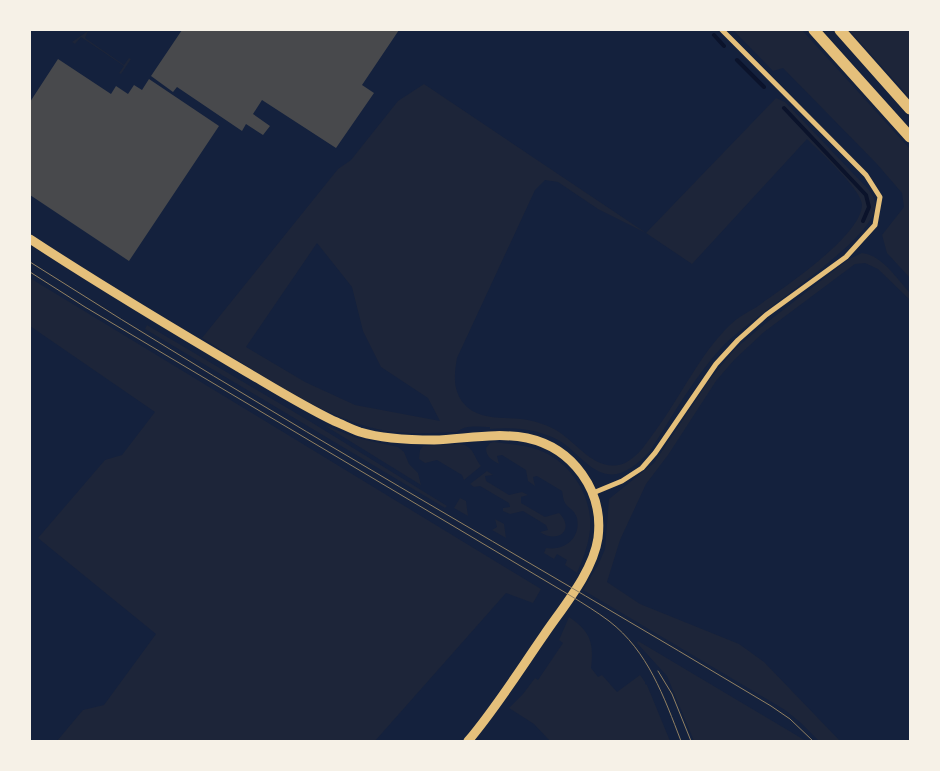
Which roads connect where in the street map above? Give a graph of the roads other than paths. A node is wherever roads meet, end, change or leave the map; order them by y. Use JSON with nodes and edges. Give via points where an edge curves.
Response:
{"nodes":[{"id":1,"x":722,"y":30,"type":"edge"},
{"id":2,"x":814,"y":30,"type":"edge"},
{"id":3,"x":840,"y":30,"type":"edge"},
{"id":4,"x":910,"y":109,"type":"edge"},
{"id":5,"x":910,"y":137,"type":"edge"},
{"id":6,"x":30,"y":239,"type":"edge"},
{"id":7,"x":593,"y":493,"type":"junction"},
{"id":8,"x":468,"y":741,"type":"edge"}],
"edges":[{"from":1,"to":7,"type":"street","via":[[866,175],[880,197],[875,225],[846,257],[738,340],[716,364],[642,468]]},
{"from":2,"to":5,"type":"highway"},
{"from":3,"to":4,"type":"highway"},
{"from":6,"to":7,"type":"street","via":[[261,380],[358,432],[434,440],[503,436],[528,438],[565,455],[580,470]]},
{"from":7,"to":8,"type":"street","via":[[598,539],[580,582],[486,720]]}]}
